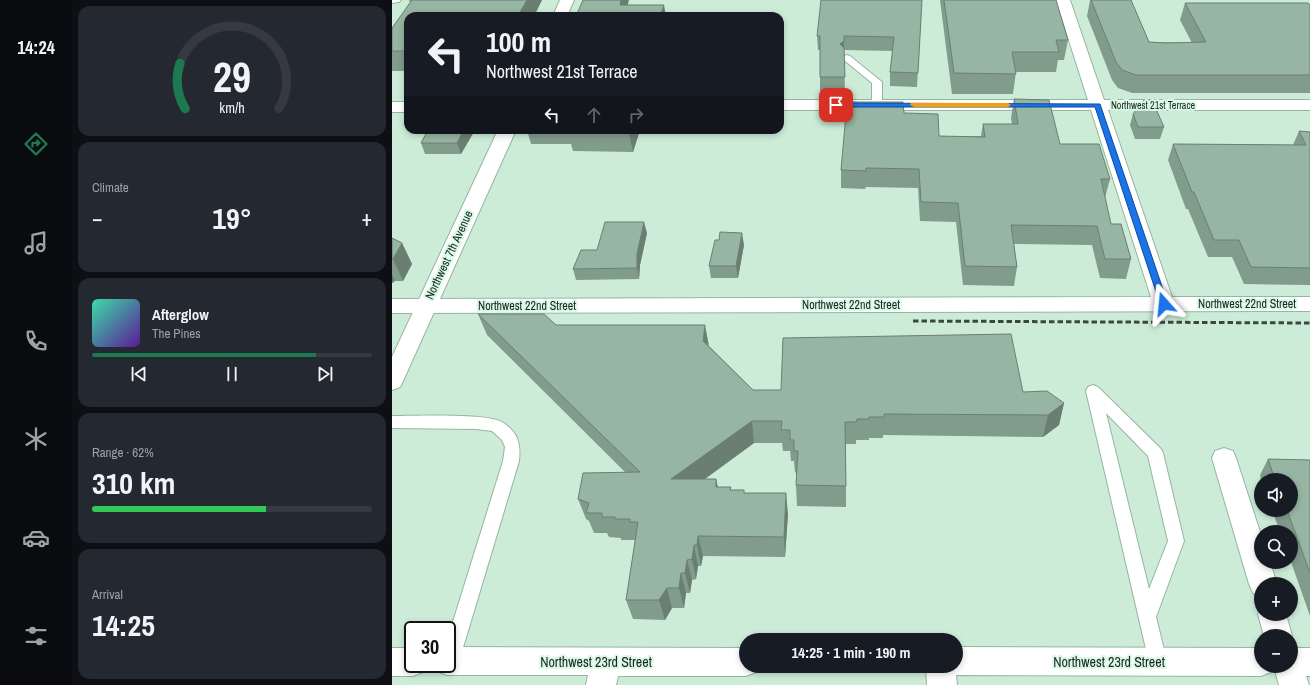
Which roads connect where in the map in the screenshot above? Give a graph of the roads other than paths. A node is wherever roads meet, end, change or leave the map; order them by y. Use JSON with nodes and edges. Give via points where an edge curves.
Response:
{"nodes":[{"id":1,"x":392,"y":0,"type":"edge"},
{"id":2,"x":396,"y":0,"type":"edge"},
{"id":3,"x":567,"y":0,"type":"edge"},
{"id":4,"x":1063,"y":0,"type":"edge"},
{"id":5,"x":562,"y":12,"type":"edge"},
{"id":6,"x":847,"y":58,"type":"dead end"},
{"id":7,"x":784,"y":105,"type":"edge"},
{"id":8,"x":877,"y":105,"type":"junction"},
{"id":9,"x":1098,"y":105,"type":"junction"},
{"id":10,"x":1310,"y":105,"type":"edge"},
{"id":11,"x":392,"y":107,"type":"edge"},
{"id":12,"x":404,"y":107,"type":"edge"},
{"id":13,"x":505,"y":134,"type":"edge"},
{"id":14,"x":1164,"y":304,"type":"junction"},
{"id":15,"x":1310,"y":304,"type":"edge"},
{"id":16,"x":392,"y":306,"type":"edge"},
{"id":17,"x":426,"y":306,"type":"junction"},
{"id":18,"x":392,"y":381,"type":"edge"},
{"id":19,"x":392,"y":422,"type":"edge"},
{"id":20,"x":1224,"y":458,"type":"dead end"},
{"id":21,"x":1260,"y":577,"type":"edge"},
{"id":22,"x":1147,"y":618,"type":"junction"},
{"id":23,"x":456,"y":636,"type":"edge"},
{"id":24,"x":963,"y":661,"type":"edge"},
{"id":25,"x":392,"y":662,"type":"edge"},
{"id":26,"x":404,"y":662,"type":"edge"},
{"id":27,"x":1158,"y":662,"type":"junction"},
{"id":28,"x":1254,"y":662,"type":"edge"},
{"id":29,"x":1298,"y":662,"type":"edge"},
{"id":30,"x":1310,"y":662,"type":"edge"},
{"id":31,"x":456,"y":663,"type":"edge"},
{"id":32,"x":739,"y":663,"type":"edge"},
{"id":33,"x":604,"y":673,"type":"edge"},
{"id":34,"x":941,"y":673,"type":"edge"},
{"id":35,"x":1290,"y":673,"type":"edge"},
{"id":36,"x":942,"y":685,"type":"edge"},
{"id":37,"x":1294,"y":685,"type":"edge"}],
"edges":[{"from":1,"to":2,"type":"lane"},
{"from":3,"to":5,"type":"street"},
{"from":4,"to":9,"type":"street"},
{"from":6,"to":8,"type":"lane","via":[[877,82]]},
{"from":7,"to":8,"type":"street","name":"Northwest 21st Terrace"},
{"from":8,"to":9,"type":"street","name":"Northwest 21st Terrace"},
{"from":9,"to":10,"type":"street","name":"Northwest 21st Terrace"},
{"from":9,"to":14,"type":"street"},
{"from":11,"to":12,"type":"street"},
{"from":13,"to":17,"type":"street","name":"Northwest 7th Avenue"},
{"from":14,"to":15,"type":"street","name":"Northwest 22nd Street"},
{"from":14,"to":17,"type":"street","name":"Northwest 22nd Street"},
{"from":16,"to":17,"type":"street","name":"Northwest 22nd Street"},
{"from":17,"to":18,"type":"street","name":"Northwest 7th Avenue"},
{"from":19,"to":23,"type":"lane","via":[[496,426],[508,436],[513,447],[511,461]]},
{"from":20,"to":21,"type":"street"},
{"from":22,"to":22,"type":"lane","via":[[1145,610],[1093,391],[1155,453],[1176,541]]},
{"from":22,"to":27,"type":"lane"},
{"from":24,"to":27,"type":"street","name":"Northwest 23rd Street"},
{"from":25,"to":26,"type":"street"},
{"from":27,"to":28,"type":"street","name":"Northwest 23rd Street"},
{"from":29,"to":30,"type":"street"},
{"from":31,"to":33,"type":"street","name":"Northwest 23rd Street"},
{"from":32,"to":33,"type":"street","name":"Northwest 23rd Street"},
{"from":34,"to":36,"type":"street"},
{"from":35,"to":37,"type":"street"}]}
